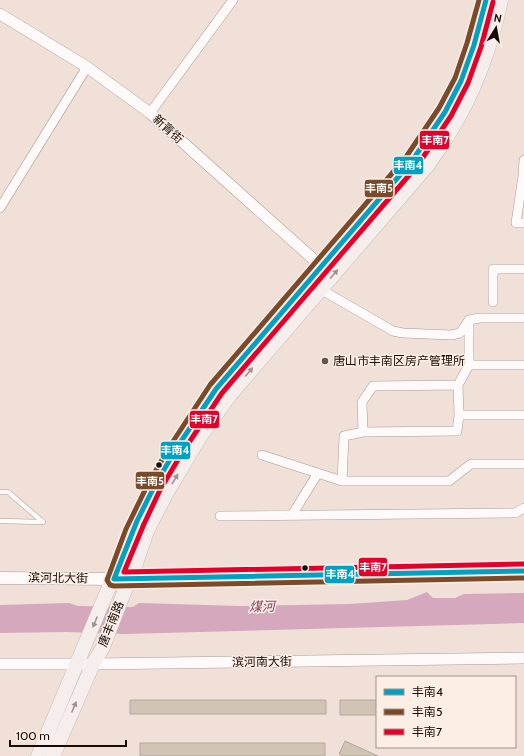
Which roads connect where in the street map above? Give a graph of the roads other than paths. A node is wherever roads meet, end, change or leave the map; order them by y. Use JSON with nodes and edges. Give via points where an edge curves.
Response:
{"nodes":[{"id":1,"x":233,"y":0,"type":"edge"},
{"id":2,"x":486,"y":0,"type":"edge"},
{"id":3,"x":501,"y":0,"type":"edge"},
{"id":4,"x":0,"y":14,"type":"edge"},
{"id":5,"x":87,"y":67,"type":"junction"},
{"id":6,"x":150,"y":113,"type":"junction"},
{"id":7,"x":524,"y":160,"type":"edge"},
{"id":8,"x":523,"y":176,"type":"edge"},
{"id":9,"x":0,"y":208,"type":"edge"},
{"id":10,"x":524,"y":223,"type":"edge"},
{"id":11,"x":321,"y":266,"type":"junction"},
{"id":12,"x":524,"y":269,"type":"edge"},
{"id":13,"x":320,"y":289,"type":"junction"},
{"id":14,"x":493,"y":302,"type":"dead end"},
{"id":15,"x":524,"y":318,"type":"edge"},
{"id":16,"x":469,"y":320,"type":"junction"},
{"id":17,"x":469,"y":365,"type":"junction"},
{"id":18,"x":524,"y":365,"type":"edge"},
{"id":19,"x":458,"y":385,"type":"junction"},
{"id":20,"x":458,"y":415,"type":"junction"},
{"id":21,"x":524,"y":415,"type":"edge"},
{"id":22,"x":363,"y":432,"type":"junction"},
{"id":23,"x":262,"y":454,"type":"dead end"},
{"id":24,"x":524,"y":464,"type":"edge"},
{"id":25,"x":318,"y":473,"type":"junction"},
{"id":26,"x":342,"y":481,"type":"junction"},
{"id":27,"x":0,"y":492,"type":"edge"},
{"id":28,"x":524,"y":508,"type":"edge"},
{"id":29,"x":292,"y":515,"type":"junction"},
{"id":30,"x":220,"y":516,"type":"dead end"},
{"id":31,"x":0,"y":521,"type":"edge"},
{"id":32,"x":524,"y":571,"type":"edge"},
{"id":33,"x":0,"y":578,"type":"edge"},
{"id":34,"x":131,"y":578,"type":"junction"},
{"id":35,"x":114,"y":579,"type":"junction"},
{"id":36,"x":524,"y":658,"type":"edge"},
{"id":37,"x":0,"y":664,"type":"edge"},
{"id":38,"x":77,"y":664,"type":"junction"},
{"id":39,"x":93,"y":664,"type":"junction"},
{"id":40,"x":38,"y":756,"type":"edge"},
{"id":41,"x":53,"y":756,"type":"edge"}],
"edges":[{"from":1,"to":6,"type":"street"},
{"from":2,"to":11,"type":"main road","name":"唐丰南路","via":[[461,81],[445,112],[412,161]]},
{"from":13,"to":3,"type":"main road","name":"唐丰南路","one_way":true,"via":[[428,165],[451,132],[487,52]]},
{"from":4,"to":5,"type":"street","name":"新青街"},
{"from":5,"to":6,"type":"street","name":"新青街"},
{"from":5,"to":9,"type":"street"},
{"from":6,"to":11,"type":"street","name":"新青街"},
{"from":7,"to":8,"type":"street"},
{"from":8,"to":10,"type":"street","via":[[516,223]]},
{"from":11,"to":35,"type":"main road","name":"唐丰南路","via":[[216,389],[188,429],[136,523]]},
{"from":12,"to":14,"type":"street","via":[[493,269]]},
{"from":13,"to":16,"type":"street","via":[[386,327],[403,333],[451,335],[460,333]]},
{"from":34,"to":13,"type":"main road","name":"唐丰南路","one_way":true,"via":[[147,531],[200,437],[230,396]]},
{"from":15,"to":16,"type":"street"},
{"from":16,"to":17,"type":"street"},
{"from":17,"to":18,"type":"street"},
{"from":17,"to":19,"type":"street"},
{"from":19,"to":20,"type":"street"},
{"from":19,"to":22,"type":"street","via":[[373,386],[362,402]]},
{"from":20,"to":21,"type":"street"},
{"from":20,"to":22,"type":"street","via":[[457,431]]},
{"from":22,"to":26,"type":"street","via":[[344,436]]},
{"from":23,"to":25,"type":"street"},
{"from":24,"to":26,"type":"street","via":[[471,464],[449,481]]},
{"from":25,"to":26,"type":"street"},
{"from":25,"to":29,"type":"street"},
{"from":27,"to":31,"type":"lane","via":[[8,492],[43,522]]},
{"from":28,"to":29,"type":"street","via":[[515,513]]},
{"from":29,"to":30,"type":"street"},
{"from":32,"to":34,"type":"main road","name":"滨河北大街"},
{"from":33,"to":35,"type":"main road","name":"滨河北大街"},
{"from":34,"to":35,"type":"main road","name":"滨河北大街"},
{"from":34,"to":39,"type":"main road","name":"唐丰南路","via":[[103,647]]},
{"from":35,"to":38,"type":"main road","name":"唐丰南路","one_way":true},
{"from":36,"to":39,"type":"street","name":"滨河南大街"},
{"from":37,"to":38,"type":"street","name":"滨河南大街"},
{"from":38,"to":39,"type":"street","name":"滨河南大街"},
{"from":38,"to":40,"type":"main road","name":"唐丰南路"},
{"from":41,"to":39,"type":"main road","name":"唐丰南路","one_way":true}]}
